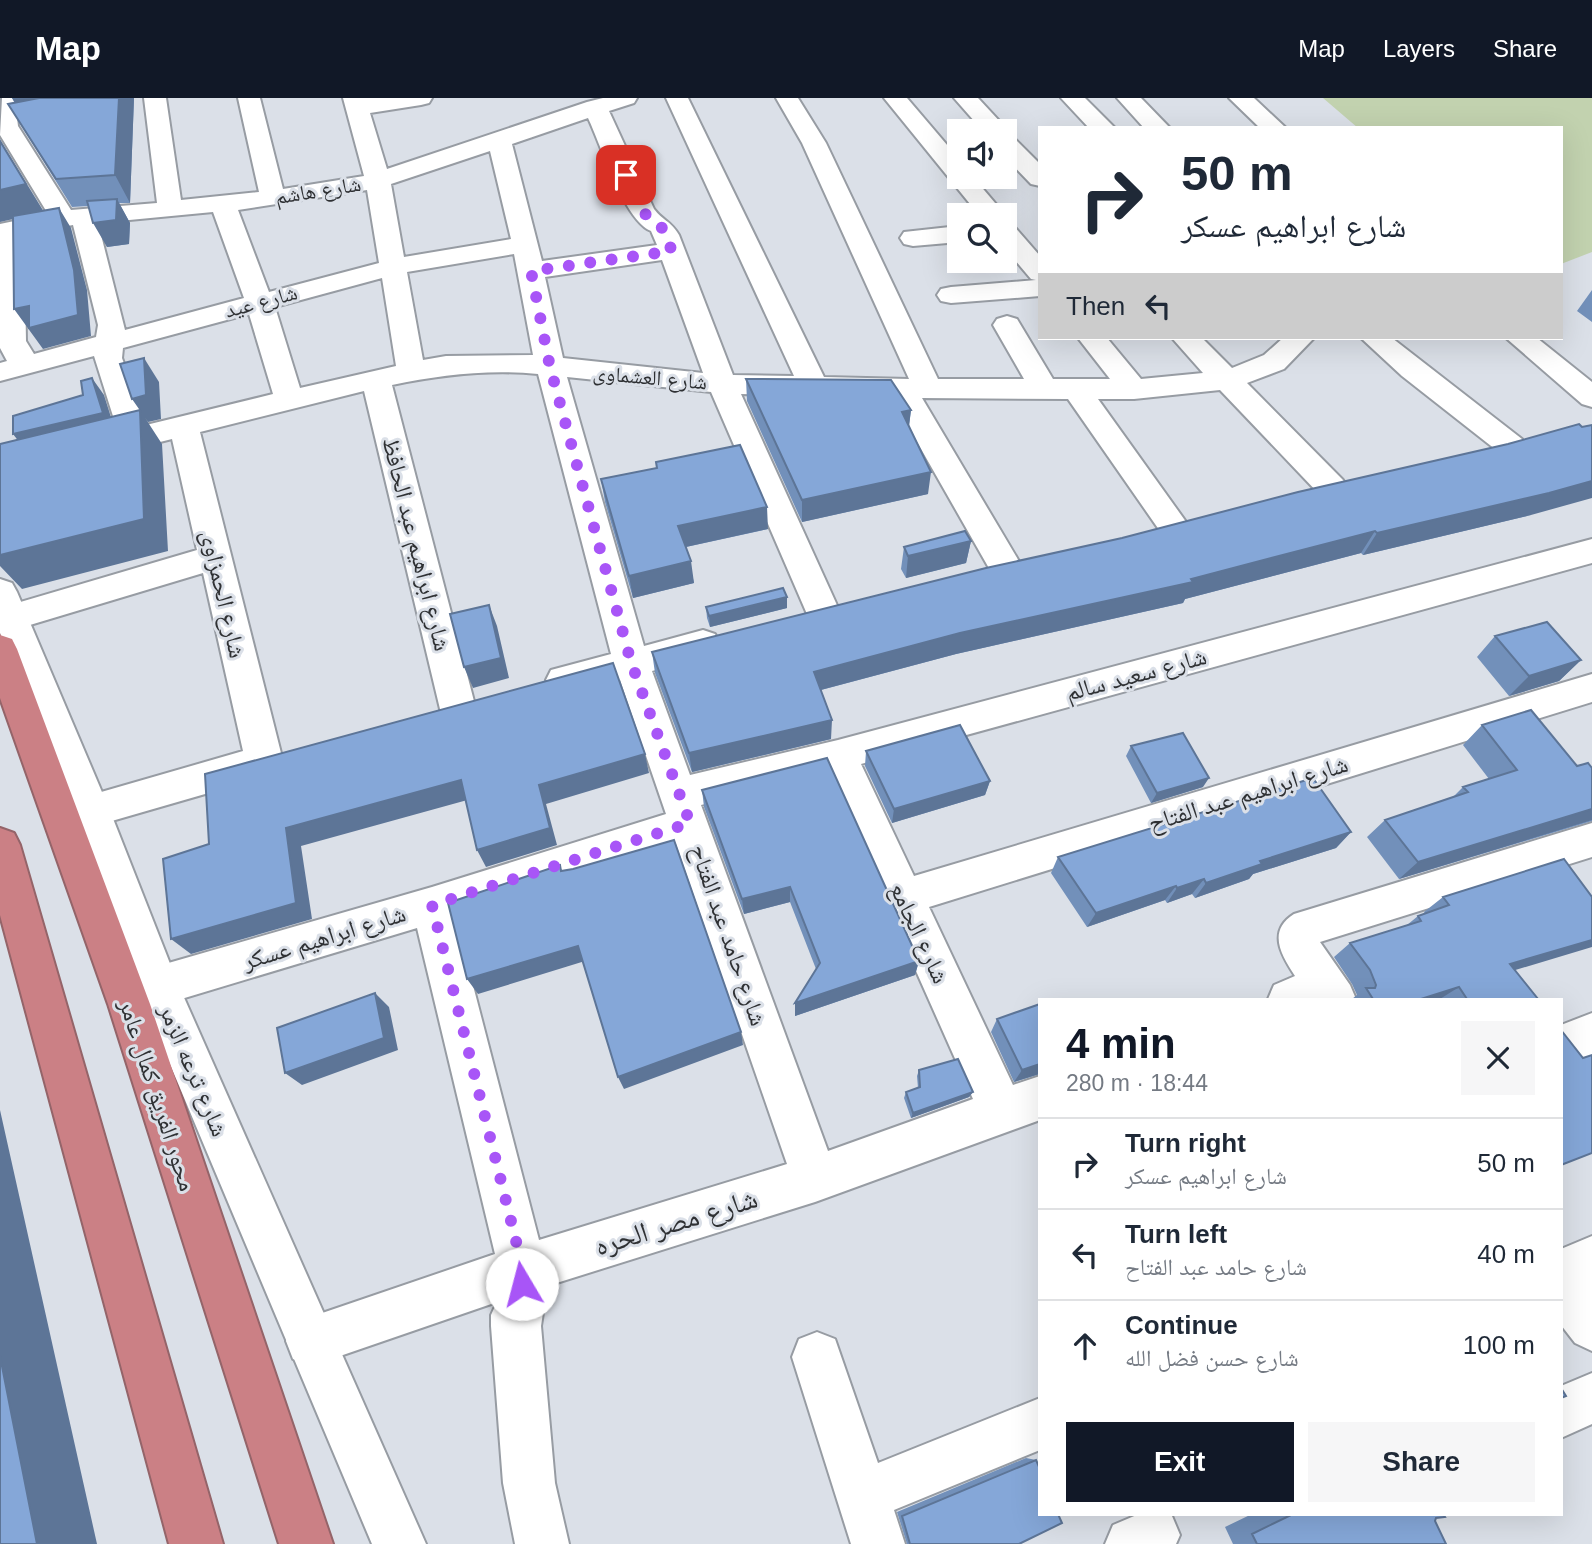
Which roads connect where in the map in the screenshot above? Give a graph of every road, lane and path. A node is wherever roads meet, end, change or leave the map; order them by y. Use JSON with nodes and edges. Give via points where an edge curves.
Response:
{"nodes":[{"id":1,"x":155,"y":98,"type":"edge"},
{"id":2,"x":249,"y":98,"type":"edge"},
{"id":3,"x":421,"y":98,"type":"edge"},
{"id":4,"x":626,"y":98,"type":"edge"},
{"id":5,"x":677,"y":98,"type":"edge"},
{"id":6,"x":787,"y":98,"type":"edge"},
{"id":7,"x":895,"y":98,"type":"edge"},
{"id":8,"x":965,"y":98,"type":"edge"},
{"id":9,"x":1072,"y":98,"type":"edge"},
{"id":10,"x":1128,"y":98,"type":"edge"},
{"id":11,"x":1240,"y":98,"type":"edge"},
{"id":12,"x":356,"y":103,"type":"edge"},
{"id":13,"x":586,"y":105,"type":"edge"},
{"id":14,"x":19,"y":110,"type":"edge"},
{"id":15,"x":985,"y":119,"type":"edge"},
{"id":16,"x":1100,"y":126,"type":"edge"},
{"id":17,"x":1156,"y":126,"type":"edge"},
{"id":18,"x":1272,"y":126,"type":"edge"},
{"id":19,"x":499,"y":139,"type":"junction"},
{"id":20,"x":1017,"y":155,"type":"edge"},
{"id":21,"x":947,"y":160,"type":"edge"},
{"id":22,"x":1038,"y":177,"type":"edge"},
{"id":23,"x":378,"y":180,"type":"junction"},
{"id":24,"x":971,"y":189,"type":"edge"},
{"id":25,"x":273,"y":198,"type":"junction"},
{"id":26,"x":982,"y":203,"type":"edge"},
{"id":27,"x":223,"y":204,"type":"junction"},
{"id":28,"x":170,"y":209,"type":"junction"},
{"id":29,"x":73,"y":217,"type":"junction"},
{"id":30,"x":5,"y":230,"type":"edge"},
{"id":31,"x":947,"y":235,"type":"edge"},
{"id":32,"x":913,"y":238,"type":"dead end"},
{"id":33,"x":525,"y":244,"type":"junction"},
{"id":34,"x":1017,"y":245,"type":"edge"},
{"id":35,"x":672,"y":251,"type":"junction"},
{"id":36,"x":393,"y":267,"type":"junction"},
{"id":37,"x":531,"y":271,"type":"junction"},
{"id":38,"x":1038,"y":271,"type":"edge"},
{"id":39,"x":1038,"y":288,"type":"edge"},
{"id":40,"x":951,"y":295,"type":"dead end"},
{"id":41,"x":259,"y":301,"type":"junction"},
{"id":42,"x":1007,"y":325,"type":"dead end"},
{"id":43,"x":1094,"y":340,"type":"edge"},
{"id":44,"x":1188,"y":340,"type":"edge"},
{"id":45,"x":1298,"y":340,"type":"edge"},
{"id":46,"x":1378,"y":340,"type":"edge"},
{"id":47,"x":1522,"y":340,"type":"edge"},
{"id":48,"x":110,"y":342,"type":"junction"},
{"id":49,"x":14,"y":349,"type":"edge"},
{"id":50,"x":550,"y":367,"type":"junction"},
{"id":51,"x":411,"y":371,"type":"junction"},
{"id":52,"x":0,"y":372,"type":"edge"},
{"id":53,"x":376,"y":379,"type":"junction"},
{"id":54,"x":1225,"y":380,"type":"junction"},
{"id":55,"x":722,"y":384,"type":"junction"},
{"id":56,"x":814,"y":387,"type":"junction"},
{"id":57,"x":915,"y":388,"type":"junction"},
{"id":58,"x":1044,"y":389,"type":"junction"},
{"id":59,"x":1076,"y":389,"type":"junction"},
{"id":60,"x":1134,"y":389,"type":"junction"},
{"id":61,"x":1592,"y":397,"type":"edge"},
{"id":62,"x":289,"y":400,"type":"junction"},
{"id":63,"x":184,"y":426,"type":"junction"},
{"id":64,"x":136,"y":439,"type":"junction"},
{"id":65,"x":1472,"y":455,"type":"edge"},
{"id":66,"x":0,"y":471,"type":"edge"},
{"id":67,"x":1292,"y":498,"type":"edge"},
{"id":68,"x":1135,"y":536,"type":"edge"},
{"id":69,"x":1592,"y":551,"type":"edge"},
{"id":70,"x":215,"y":557,"type":"junction"},
{"id":71,"x":1006,"y":568,"type":"edge"},
{"id":72,"x":825,"y":614,"type":"edge"},
{"id":73,"x":3,"y":620,"type":"edge"},
{"id":74,"x":734,"y":636,"type":"edge"},
{"id":75,"x":631,"y":662,"type":"junction"},
{"id":76,"x":538,"y":687,"type":"edge"},
{"id":77,"x":1592,"y":688,"type":"edge"},
{"id":78,"x":458,"y":709,"type":"edge"},
{"id":79,"x":838,"y":755,"type":"junction"},
{"id":80,"x":685,"y":809,"type":"junction"},
{"id":81,"x":91,"y":811,"type":"junction"},
{"id":82,"x":1592,"y":840,"type":"edge"},
{"id":83,"x":0,"y":845,"type":"edge"},
{"id":84,"x":904,"y":897,"type":"junction"},
{"id":85,"x":432,"y":905,"type":"junction"},
{"id":86,"x":158,"y":986,"type":"junction"},
{"id":87,"x":1317,"y":994,"type":"edge"},
{"id":88,"x":1592,"y":1034,"type":"edge"},
{"id":89,"x":1563,"y":1045,"type":"edge"},
{"id":90,"x":1021,"y":1105,"type":"edge"},
{"id":91,"x":815,"y":1179,"type":"junction"},
{"id":92,"x":1592,"y":1260,"type":"edge"},
{"id":93,"x":523,"y":1269,"type":"junction"},
{"id":94,"x":1563,"y":1272,"type":"edge"},
{"id":95,"x":1563,"y":1288,"type":"edge"},
{"id":96,"x":1592,"y":1326,"type":"edge"},
{"id":97,"x":311,"y":1341,"type":"junction"},
{"id":98,"x":817,"y":1357,"type":"dead end"},
{"id":99,"x":1592,"y":1398,"type":"edge"},
{"id":100,"x":1563,"y":1411,"type":"edge"},
{"id":101,"x":1038,"y":1425,"type":"edge"},
{"id":102,"x":863,"y":1496,"type":"junction"},
{"id":103,"x":197,"y":1544,"type":"edge"},
{"id":104,"x":306,"y":1544,"type":"edge"},
{"id":105,"x":399,"y":1544,"type":"edge"},
{"id":106,"x":542,"y":1544,"type":"edge"},
{"id":107,"x":878,"y":1544,"type":"edge"}],
"edges":[{"from":1,"to":28,"type":"street"},
{"from":2,"to":25,"type":"street"},
{"from":3,"to":12,"type":"street"},
{"from":4,"to":13,"type":"street","name":"شارع هاشم"},
{"from":5,"to":56,"type":"street"},
{"from":6,"to":57,"type":"street","via":[[814,143]]},
{"from":7,"to":21,"type":"street"},
{"from":8,"to":15,"type":"street"},
{"from":9,"to":16,"type":"street"},
{"from":10,"to":17,"type":"street"},
{"from":11,"to":18,"type":"street"},
{"from":12,"to":23,"type":"street"},
{"from":13,"to":19,"type":"street","name":"شارع هاشم"},
{"from":13,"to":35,"type":"street","via":[[642,210],[661,226]]},
{"from":14,"to":29,"type":"street"},
{"from":19,"to":23,"type":"street","name":"شارع هاشم"},
{"from":19,"to":33,"type":"street","name":"شارع حامد عبد الفتاح"},
{"from":20,"to":22,"type":"street"},
{"from":23,"to":25,"type":"street","name":"شارع هاشم"},
{"from":23,"to":36,"type":"street"},
{"from":24,"to":26,"type":"street"},
{"from":25,"to":27,"type":"street","name":"شارع هاشم"},
{"from":27,"to":28,"type":"street","name":"شارع هاشم"},
{"from":27,"to":41,"type":"street"},
{"from":28,"to":29,"type":"street","name":"شارع هاشم"},
{"from":29,"to":30,"type":"street","name":"شارع هاشم"},
{"from":29,"to":48,"type":"street","via":[[112,325]]},
{"from":30,"to":49,"type":"street"},
{"from":31,"to":32,"type":"street"},
{"from":33,"to":36,"type":"street","name":"شارع عيد"},
{"from":33,"to":37,"type":"street","name":"شارع حامد عبد الفتاح"},
{"from":34,"to":38,"type":"street"},
{"from":35,"to":37,"type":"street"},
{"from":35,"to":55,"type":"street"},
{"from":36,"to":41,"type":"street","name":"شارع عيد"},
{"from":36,"to":51,"type":"street"},
{"from":37,"to":50,"type":"street","name":"شارع حامد عبد الفتاح"},
{"from":39,"to":40,"type":"street"},
{"from":41,"to":48,"type":"street","name":"شارع عيد"},
{"from":41,"to":62,"type":"street"},
{"from":42,"to":58,"type":"street"},
{"from":43,"to":60,"type":"street"},
{"from":44,"to":54,"type":"street"},
{"from":45,"to":54,"type":"street","name":"شارع العشماوى","via":[[1274,362]]},
{"from":46,"to":65,"type":"street","via":[[1412,369],[1524,443]]},
{"from":47,"to":61,"type":"street"},
{"from":48,"to":49,"type":"street","name":"شارع عيد"},
{"from":48,"to":64,"type":"street","via":[[108,358]]},
{"from":49,"to":52,"type":"street","name":"شارع عيد"},
{"from":50,"to":51,"type":"street","name":"شارع العشماوى","via":[[482,362]]},
{"from":50,"to":55,"type":"street","name":"شارع العشماوى"},
{"from":50,"to":75,"type":"street","name":"شارع حامد عبد الفتاح"},
{"from":51,"to":53,"type":"street","name":"شارع العشماوى"},
{"from":53,"to":62,"type":"street","name":"شارع العشماوى"},
{"from":53,"to":78,"type":"street","name":"شارع ابراهيم عبد الحافظ"},
{"from":54,"to":60,"type":"street","name":"شارع العشماوى"},
{"from":54,"to":67,"type":"street","via":[[1345,485]]},
{"from":55,"to":56,"type":"street","name":"شارع العشماوى"},
{"from":55,"to":72,"type":"street"},
{"from":56,"to":57,"type":"street","name":"شارع العشماوى"},
{"from":57,"to":58,"type":"street","name":"شارع العشماوى"},
{"from":57,"to":71,"type":"street"},
{"from":58,"to":59,"type":"street","name":"شارع العشماوى"},
{"from":59,"to":60,"type":"street","name":"شارع العشماوى"},
{"from":59,"to":68,"type":"street","via":[[1186,523]]},
{"from":62,"to":63,"type":"street","name":"شارع العشماوى"},
{"from":63,"to":64,"type":"street","name":"شارع العشماوى"},
{"from":63,"to":70,"type":"street","name":"شارع الحمزاوى"},
{"from":64,"to":66,"type":"street","name":"شارع العشماوى"},
{"from":69,"to":79,"type":"street","name":"شارع سعيد سالم"},
{"from":70,"to":73,"type":"street"},
{"from":70,"to":81,"type":"street","name":"شارع الحمزاوى","via":[[277,757]]},
{"from":73,"to":81,"type":"street","name":"شارع ترعه الزمر"},
{"from":73,"to":104,"type":"highway","name":"محور الفريق كمال عامر"},
{"from":74,"to":75,"type":"street"},
{"from":75,"to":76,"type":"street"},
{"from":75,"to":80,"type":"street","name":"شارع حامد عبد الفتاح"},
{"from":77,"to":84,"type":"street","name":"شارع ابراهيم عبد الفتاح"},
{"from":79,"to":80,"type":"street","name":"شارع سعيد سالم"},
{"from":79,"to":84,"type":"street","name":"شارع الجامع"},
{"from":80,"to":85,"type":"street","name":"شارع ابراهيم عسكر"},
{"from":80,"to":91,"type":"street","name":"شارع حامد عبد الفتاح"},
{"from":81,"to":86,"type":"street","name":"شارع ترعه الزمر"},
{"from":82,"to":87,"type":"street","via":[[1308,927],[1299,933],[1298,945]]},
{"from":83,"to":103,"type":"highway"},
{"from":84,"to":90,"type":"street","name":"شارع الجامع"},
{"from":85,"to":86,"type":"street","name":"شارع ابراهيم عسكر"},
{"from":85,"to":93,"type":"street"},
{"from":86,"to":97,"type":"street","name":"شارع ترعه الزمر"},
{"from":88,"to":89,"type":"street"},
{"from":90,"to":91,"type":"street","name":"شارع مصر الحره"},
{"from":91,"to":93,"type":"street","name":"شارع مصر الحره"},
{"from":92,"to":94,"type":"street"},
{"from":93,"to":97,"type":"street","name":"شارع مصر الحره"},
{"from":93,"to":106,"type":"street","via":[[516,1326],[529,1483]]},
{"from":95,"to":96,"type":"street"},
{"from":97,"to":105,"type":"street","name":"شارع ترعه الزمر"},
{"from":98,"to":102,"type":"street"},
{"from":99,"to":100,"type":"street"},
{"from":101,"to":102,"type":"street"},
{"from":102,"to":107,"type":"street"}]}
